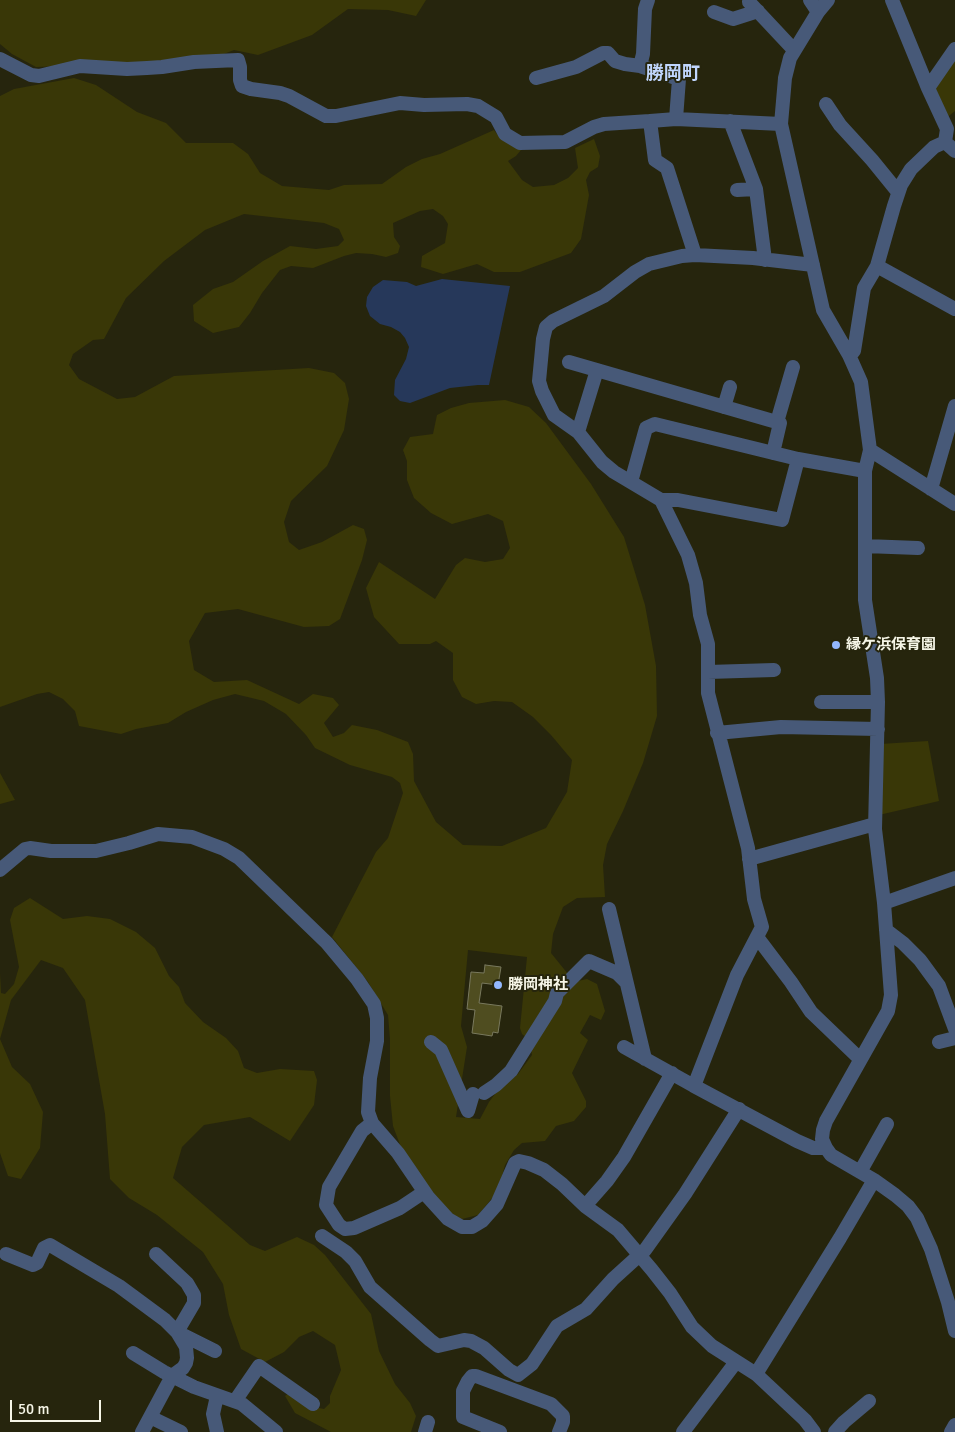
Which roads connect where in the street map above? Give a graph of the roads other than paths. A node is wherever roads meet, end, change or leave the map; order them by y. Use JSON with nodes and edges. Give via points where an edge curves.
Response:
{"nodes":[{"id":1,"x":648,"y":0,"type":"edge"},
{"id":2,"x":828,"y":0,"type":"edge"},
{"id":3,"x":892,"y":0,"type":"edge"},
{"id":4,"x":814,"y":6,"type":"edge"},
{"id":5,"x":714,"y":12,"type":"dead end"},
{"id":6,"x":955,"y":49,"type":"edge"},
{"id":7,"x":794,"y":50,"type":"junction"},
{"id":8,"x":0,"y":59,"type":"edge"},
{"id":9,"x":640,"y":66,"type":"junction"},
{"id":10,"x":536,"y":78,"type":"dead end"},
{"id":11,"x":928,"y":88,"type":"junction"},
{"id":12,"x":826,"y":104,"type":"dead end"},
{"id":13,"x":676,"y":119,"type":"junction"},
{"id":14,"x":650,"y":121,"type":"junction"},
{"id":15,"x":730,"y":121,"type":"junction"},
{"id":16,"x":951,"y":123,"type":"edge"},
{"id":17,"x":781,"y":124,"type":"junction"},
{"id":18,"x":950,"y":146,"type":"edge"},
{"id":19,"x":756,"y":189,"type":"junction"},
{"id":20,"x":737,"y":190,"type":"dead end"},
{"id":21,"x":898,"y":192,"type":"junction"},
{"id":22,"x":695,"y":255,"type":"junction"},
{"id":23,"x":765,"y":260,"type":"junction"},
{"id":24,"x":813,"y":265,"type":"junction"},
{"id":25,"x":876,"y":266,"type":"junction"},
{"id":26,"x":955,"y":309,"type":"edge"},
{"id":27,"x":849,"y":355,"type":"junction"},
{"id":28,"x":569,"y":362,"type":"dead end"},
{"id":29,"x":793,"y":367,"type":"dead end"},
{"id":30,"x":597,"y":370,"type":"junction"},
{"id":31,"x":730,"y":386,"type":"dead end"},
{"id":32,"x":955,"y":406,"type":"edge"},
{"id":33,"x":724,"y":407,"type":"junction"},
{"id":34,"x":777,"y":422,"type":"junction"},
{"id":35,"x":578,"y":432,"type":"junction"},
{"id":36,"x":870,"y":450,"type":"junction"},
{"id":37,"x":773,"y":453,"type":"junction"},
{"id":38,"x":798,"y":459,"type":"junction"},
{"id":39,"x":865,"y":471,"type":"junction"},
{"id":40,"x":631,"y":482,"type":"junction"},
{"id":41,"x":931,"y":489,"type":"junction"},
{"id":42,"x":661,"y":500,"type":"junction"},
{"id":43,"x":955,"y":504,"type":"edge"},
{"id":44,"x":864,"y":546,"type":"junction"},
{"id":45,"x":918,"y":548,"type":"dead end"},
{"id":46,"x":774,"y":670,"type":"dead end"},
{"id":47,"x":708,"y":672,"type":"junction"},
{"id":48,"x":821,"y":702,"type":"dead end"},
{"id":49,"x":878,"y":702,"type":"junction"},
{"id":50,"x":878,"y":729,"type":"junction"},
{"id":51,"x":717,"y":733,"type":"junction"},
{"id":52,"x":875,"y":824,"type":"junction"},
{"id":53,"x":749,"y":859,"type":"junction"},
{"id":54,"x":0,"y":870,"type":"edge"},
{"id":55,"x":955,"y":878,"type":"edge"},
{"id":56,"x":884,"y":903,"type":"junction"},
{"id":57,"x":609,"y":909,"type":"dead end"},
{"id":58,"x":886,"y":930,"type":"junction"},
{"id":59,"x":757,"y":937,"type":"junction"},
{"id":60,"x":626,"y":982,"type":"junction"},
{"id":61,"x":955,"y":1029,"type":"edge"},
{"id":62,"x":955,"y":1038,"type":"edge"},
{"id":63,"x":431,"y":1042,"type":"dead end"},
{"id":64,"x":939,"y":1042,"type":"dead end"},
{"id":65,"x":624,"y":1047,"type":"dead end"},
{"id":66,"x":645,"y":1059,"type":"junction"},
{"id":67,"x":860,"y":1059,"type":"junction"},
{"id":68,"x":672,"y":1073,"type":"junction"},
{"id":69,"x":694,"y":1086,"type":"junction"},
{"id":70,"x":739,"y":1109,"type":"junction"},
{"id":71,"x":372,"y":1123,"type":"junction"},
{"id":72,"x":887,"y":1124,"type":"dead end"},
{"id":73,"x":826,"y":1148,"type":"junction"},
{"id":74,"x":860,"y":1172,"type":"junction"},
{"id":75,"x":874,"y":1180,"type":"junction"},
{"id":76,"x":424,"y":1192,"type":"junction"},
{"id":77,"x":585,"y":1206,"type":"junction"},
{"id":78,"x":333,"y":1216,"type":"junction"},
{"id":79,"x":6,"y":1254,"type":"dead end"},
{"id":80,"x":156,"y":1254,"type":"dead end"},
{"id":81,"x":639,"y":1254,"type":"junction"},
{"id":82,"x":952,"y":1299,"type":"edge"},
{"id":83,"x":955,"y":1331,"type":"edge"},
{"id":84,"x":177,"y":1332,"type":"junction"},
{"id":85,"x":216,"y":1351,"type":"dead end"},
{"id":86,"x":133,"y":1353,"type":"dead end"},
{"id":87,"x":736,"y":1362,"type":"junction"},
{"id":88,"x":756,"y":1374,"type":"junction"},
{"id":89,"x":172,"y":1376,"type":"junction"},
{"id":90,"x":217,"y":1396,"type":"junction"},
{"id":91,"x":235,"y":1401,"type":"junction"},
{"id":92,"x":869,"y":1401,"type":"dead end"},
{"id":93,"x":313,"y":1404,"type":"dead end"},
{"id":94,"x":150,"y":1417,"type":"junction"},
{"id":95,"x":955,"y":1425,"type":"edge"},
{"id":96,"x":142,"y":1432,"type":"edge"},
{"id":97,"x":181,"y":1432,"type":"edge"},
{"id":98,"x":217,"y":1432,"type":"edge"},
{"id":99,"x":276,"y":1432,"type":"edge"},
{"id":100,"x":500,"y":1432,"type":"edge"},
{"id":101,"x":560,"y":1432,"type":"edge"},
{"id":102,"x":683,"y":1432,"type":"edge"},
{"id":103,"x":814,"y":1432,"type":"edge"},
{"id":104,"x":835,"y":1432,"type":"edge"},
{"id":105,"x":951,"y":1432,"type":"edge"}],
"edges":[{"from":1,"to":9,"type":"street"},
{"from":2,"to":4,"type":"street"},
{"from":3,"to":11,"type":"street"},
{"from":4,"to":7,"type":"street"},
{"from":5,"to":7,"type":"street","via":[[733,19],[754,6]]},
{"from":6,"to":11,"type":"street"},
{"from":7,"to":17,"type":"street","via":[[785,78]]},
{"from":8,"to":14,"type":"street","via":[[39,76],[80,66],[162,68],[194,62],[238,60],[242,86],[289,96],[326,116],[400,103],[467,104],[496,116],[505,134],[520,143],[565,142],[604,124]]},
{"from":9,"to":10,"type":"street","via":[[616,61],[603,53],[576,67]]},
{"from":9,"to":13,"type":"street","via":[[679,79]]},
{"from":11,"to":16,"type":"street"},
{"from":12,"to":21,"type":"street"},
{"from":13,"to":14,"type":"street"},
{"from":13,"to":15,"type":"street"},
{"from":14,"to":22,"type":"street","via":[[655,160],[667,168]]},
{"from":15,"to":17,"type":"street"},
{"from":15,"to":19,"type":"street"},
{"from":16,"to":18,"type":"street","via":[[947,135]]},
{"from":17,"to":24,"type":"street"},
{"from":18,"to":21,"type":"street","via":[[934,147],[912,169]]},
{"from":19,"to":20,"type":"street"},
{"from":19,"to":23,"type":"street"},
{"from":21,"to":25,"type":"street"},
{"from":22,"to":23,"type":"street"},
{"from":22,"to":35,"type":"street","via":[[649,264],[604,296],[552,321],[546,328],[540,361],[542,391],[554,416]]},
{"from":23,"to":24,"type":"street"},
{"from":24,"to":27,"type":"street","via":[[823,310]]},
{"from":25,"to":26,"type":"street"},
{"from":25,"to":27,"type":"street","via":[[864,288],[854,351]]},
{"from":27,"to":36,"type":"street","via":[[861,382]]},
{"from":28,"to":30,"type":"street"},
{"from":29,"to":34,"type":"street"},
{"from":30,"to":33,"type":"street"},
{"from":30,"to":35,"type":"street"},
{"from":31,"to":33,"type":"street"},
{"from":32,"to":41,"type":"street"},
{"from":33,"to":34,"type":"street"},
{"from":34,"to":37,"type":"street","via":[[780,423]]},
{"from":35,"to":40,"type":"street","via":[[602,462]]},
{"from":36,"to":39,"type":"street"},
{"from":36,"to":41,"type":"street"},
{"from":37,"to":38,"type":"street"},
{"from":37,"to":40,"type":"street","via":[[655,424],[646,428]]},
{"from":38,"to":39,"type":"street"},
{"from":38,"to":42,"type":"street","via":[[782,520],[678,500]]},
{"from":39,"to":44,"type":"street"},
{"from":40,"to":42,"type":"street"},
{"from":41,"to":43,"type":"street"},
{"from":42,"to":47,"type":"street","via":[[688,555],[696,582],[708,644]]},
{"from":44,"to":45,"type":"street"},
{"from":44,"to":49,"type":"street","via":[[864,600]]},
{"from":46,"to":47,"type":"street"},
{"from":47,"to":51,"type":"street","via":[[708,693]]},
{"from":48,"to":49,"type":"street"},
{"from":49,"to":50,"type":"street"},
{"from":50,"to":51,"type":"street","via":[[781,727]]},
{"from":50,"to":52,"type":"street"},
{"from":51,"to":53,"type":"street"},
{"from":52,"to":53,"type":"street"},
{"from":52,"to":56,"type":"street"},
{"from":53,"to":59,"type":"street","via":[[754,899],[762,927]]},
{"from":54,"to":71,"type":"street","via":[[24,849],[96,851],[158,834],[192,837],[239,858],[327,943],[374,1004],[378,1018],[377,1041],[367,1105]]},
{"from":55,"to":56,"type":"street"},
{"from":56,"to":58,"type":"street"},
{"from":57,"to":60,"type":"street"},
{"from":58,"to":61,"type":"street","via":[[920,960],[939,986]]},
{"from":58,"to":67,"type":"street","via":[[890,1003]]},
{"from":59,"to":67,"type":"street","via":[[811,1012]]},
{"from":59,"to":69,"type":"street","via":[[737,975]]},
{"from":60,"to":63,"type":"street","via":[[617,973],[589,961],[557,993],[511,1071],[496,1085],[478,1094],[468,1111],[441,1050]]},
{"from":60,"to":66,"type":"street"},
{"from":62,"to":64,"type":"street"},
{"from":65,"to":66,"type":"street"},
{"from":66,"to":68,"type":"street"},
{"from":67,"to":73,"type":"street","via":[[823,1130]]},
{"from":68,"to":69,"type":"street"},
{"from":68,"to":77,"type":"street","via":[[624,1157]]},
{"from":69,"to":70,"type":"street"},
{"from":70,"to":73,"type":"street","via":[[797,1141],[813,1148]]},
{"from":70,"to":81,"type":"street","via":[[685,1194]]},
{"from":71,"to":76,"type":"street","via":[[398,1153]]},
{"from":71,"to":78,"type":"street","via":[[362,1131],[329,1187],[326,1205]]},
{"from":72,"to":74,"type":"street"},
{"from":73,"to":74,"type":"street","via":[[831,1155]]},
{"from":74,"to":75,"type":"street"},
{"from":75,"to":82,"type":"street","via":[[908,1206],[917,1218]]},
{"from":75,"to":88,"type":"street"},
{"from":76,"to":77,"type":"street","via":[[448,1219],[462,1227],[472,1227],[497,1204],[514,1163],[519,1160],[544,1170]]},
{"from":76,"to":78,"type":"street","via":[[400,1208],[354,1228],[345,1229]]},
{"from":77,"to":81,"type":"street","via":[[618,1230]]},
{"from":78,"to":81,"type":"street","via":[[319,1238],[346,1252],[370,1287],[430,1340],[438,1346],[471,1341],[518,1375],[532,1364],[557,1326],[586,1309]]},
{"from":79,"to":84,"type":"street","via":[[33,1265],[44,1248],[50,1245],[119,1286]]},
{"from":80,"to":84,"type":"street","via":[[187,1283],[194,1296],[194,1303]]},
{"from":81,"to":87,"type":"street","via":[[692,1327]]},
{"from":82,"to":83,"type":"street"},
{"from":84,"to":85,"type":"street"},
{"from":84,"to":89,"type":"street","via":[[186,1347],[187,1358],[183,1368]]},
{"from":86,"to":89,"type":"street"},
{"from":87,"to":88,"type":"street"},
{"from":87,"to":102,"type":"street"},
{"from":88,"to":103,"type":"street"},
{"from":89,"to":90,"type":"street"},
{"from":89,"to":94,"type":"street"},
{"from":90,"to":91,"type":"street"},
{"from":90,"to":98,"type":"street","via":[[213,1414]]},
{"from":91,"to":93,"type":"street","via":[[259,1366]]},
{"from":91,"to":99,"type":"street"},
{"from":92,"to":104,"type":"street"},
{"from":94,"to":96,"type":"street"},
{"from":94,"to":97,"type":"street"},
{"from":95,"to":105,"type":"street"},
{"from":100,"to":101,"type":"street","via":[[463,1417],[463,1391],[472,1376],[551,1404],[563,1416]]}]}
